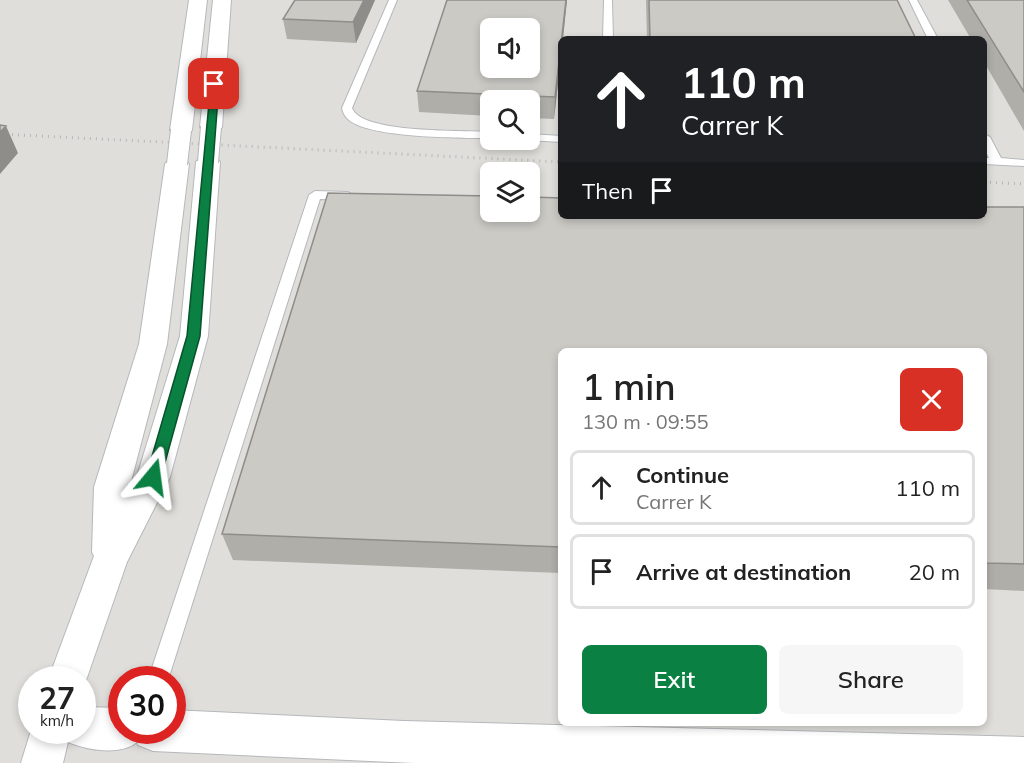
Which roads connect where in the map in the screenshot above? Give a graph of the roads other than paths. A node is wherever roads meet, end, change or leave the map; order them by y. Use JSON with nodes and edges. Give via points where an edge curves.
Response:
{"nodes":[{"id":1,"x":198,"y":0,"type":"edge"},
{"id":2,"x":222,"y":0,"type":"edge"},
{"id":3,"x":393,"y":0,"type":"edge"},
{"id":4,"x":608,"y":0,"type":"edge"},
{"id":5,"x":912,"y":0,"type":"edge"},
{"id":6,"x":608,"y":36,"type":"edge"},
{"id":7,"x":931,"y":36,"type":"edge"},
{"id":8,"x":480,"y":134,"type":"edge"},
{"id":9,"x":540,"y":138,"type":"edge"},
{"id":10,"x":558,"y":139,"type":"edge"},
{"id":11,"x":987,"y":143,"type":"edge"},
{"id":12,"x":987,"y":161,"type":"edge"},
{"id":13,"x":997,"y":162,"type":"junction"},
{"id":14,"x":1024,"y":163,"type":"edge"},
{"id":15,"x":362,"y":196,"type":"edge"},
{"id":16,"x":110,"y":560,"type":"junction"},
{"id":17,"x":73,"y":666,"type":"edge"},
{"id":18,"x":163,"y":666,"type":"edge"},
{"id":19,"x":186,"y":732,"type":"edge"},
{"id":20,"x":47,"y":744,"type":"edge"},
{"id":21,"x":1024,"y":758,"type":"edge"},
{"id":22,"x":42,"y":763,"type":"edge"}],
"edges":[{"from":1,"to":16,"type":"street","bridge":true,"via":[[153,344],[111,487]]},
{"from":2,"to":16,"type":"street","bridge":true,"via":[[194,336],[153,477]]},
{"from":3,"to":8,"type":"lane","via":[[347,108],[349,115],[356,121],[385,128]]},
{"from":4,"to":6,"type":"lane"},
{"from":5,"to":7,"type":"lane"},
{"from":9,"to":10,"type":"lane"},
{"from":11,"to":13,"type":"lane"},
{"from":12,"to":13,"type":"lane"},
{"from":13,"to":14,"type":"lane"},
{"from":15,"to":18,"type":"lane","via":[[315,195]]},
{"from":16,"to":17,"type":"street"},
{"from":19,"to":21,"type":"street","via":[[405,742]]},
{"from":20,"to":22,"type":"street"}]}
